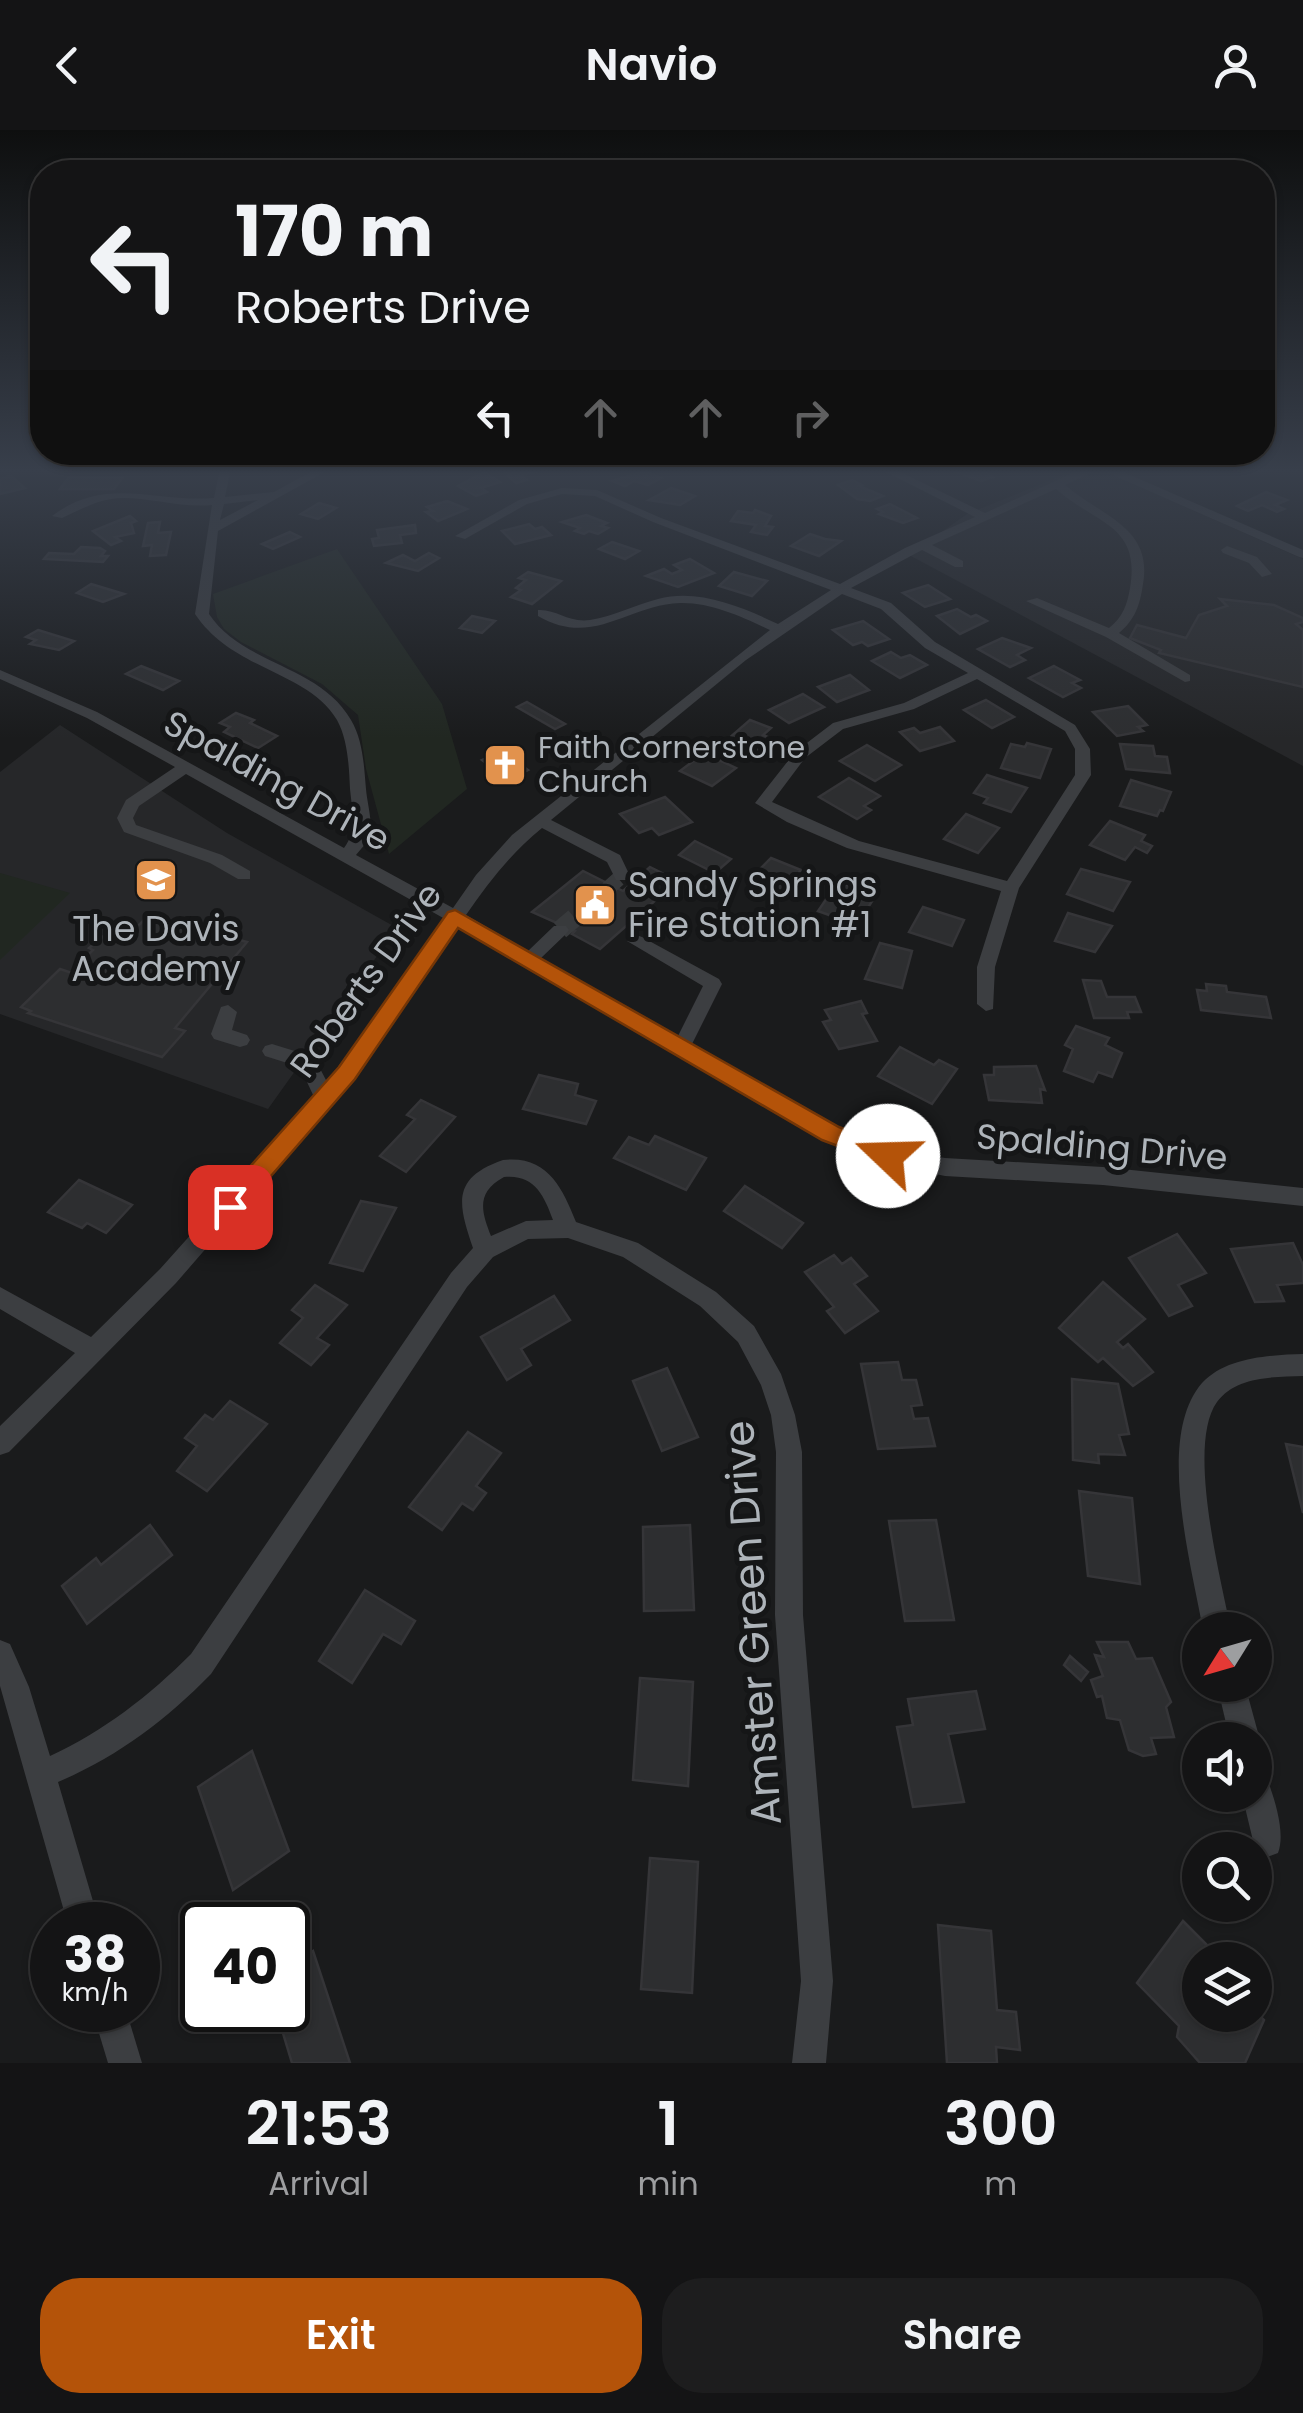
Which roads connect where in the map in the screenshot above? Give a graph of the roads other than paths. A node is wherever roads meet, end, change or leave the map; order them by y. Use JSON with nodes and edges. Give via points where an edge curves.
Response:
{"nodes":[{"id":1,"x":208,"y":558,"type":"edge"},
{"id":2,"x":763,"y":558,"type":"edge"},
{"id":3,"x":894,"y":558,"type":"edge"},
{"id":4,"x":948,"y":558,"type":"edge"},
{"id":5,"x":1139,"y":558,"type":"edge"},
{"id":6,"x":1248,"y":558,"type":"edge"},
{"id":7,"x":959,"y":564,"type":"dead end"},
{"id":8,"x":1266,"y":574,"type":"dead end"},
{"id":9,"x":837,"y":585,"type":"junction"},
{"id":10,"x":1032,"y":600,"type":"dead end"},
{"id":11,"x":543,"y":613,"type":"dead end"},
{"id":12,"x":778,"y":629,"type":"junction"},
{"id":13,"x":1109,"y":634,"type":"junction"},
{"id":14,"x":980,"y":673,"type":"junction"},
{"id":15,"x":0,"y":674,"type":"edge"},
{"id":16,"x":1186,"y":678,"type":"dead end"},
{"id":17,"x":184,"y":768,"type":"junction"},
{"id":18,"x":108,"y":797,"type":"dead end"},
{"id":19,"x":132,"y":803,"type":"junction"},
{"id":20,"x":541,"y":820,"type":"junction"},
{"id":21,"x":346,"y":858,"type":"junction"},
{"id":22,"x":244,"y":875,"type":"dead end"},
{"id":23,"x":622,"y":876,"type":"dead end"},
{"id":24,"x":1011,"y":888,"type":"junction"},
{"id":25,"x":455,"y":917,"type":"junction"},
{"id":26,"x":560,"y":930,"type":"tunnel mouth"},
{"id":27,"x":636,"y":942,"type":"dead end"},
{"id":28,"x":528,"y":960,"type":"junction"},
{"id":29,"x":986,"y":1004,"type":"dead end"},
{"id":30,"x":228,"y":1012,"type":"dead end"},
{"id":31,"x":240,"y":1040,"type":"dead end"},
{"id":32,"x":682,"y":1048,"type":"junction"},
{"id":33,"x":272,"y":1051,"type":"dead end"},
{"id":34,"x":325,"y":1098,"type":"junction"},
{"id":35,"x":1303,"y":1197,"type":"edge"},
{"id":36,"x":568,"y":1228,"type":"junction"},
{"id":37,"x":485,"y":1250,"type":"junction"},
{"id":38,"x":0,"y":1297,"type":"edge"},
{"id":39,"x":95,"y":1352,"type":"junction"},
{"id":40,"x":1303,"y":1364,"type":"edge"},
{"id":41,"x":0,"y":1444,"type":"edge"},
{"id":42,"x":1214,"y":1612,"type":"edge"},
{"id":43,"x":0,"y":1654,"type":"edge"},
{"id":44,"x":40,"y":1775,"type":"junction"},
{"id":45,"x":77,"y":1902,"type":"edge"},
{"id":46,"x":115,"y":2032,"type":"edge"},
{"id":47,"x":124,"y":2063,"type":"edge"},
{"id":48,"x":809,"y":2063,"type":"edge"}],
"edges":[{"from":1,"to":21,"type":"street","via":[[206,623],[328,700],[346,722],[362,836]]},
{"from":2,"to":9,"type":"street"},
{"from":3,"to":9,"type":"street","name":"Roberts Drive"},
{"from":4,"to":7,"type":"street"},
{"from":5,"to":13,"type":"street","via":[[1132,609]]},
{"from":6,"to":8,"type":"street"},
{"from":9,"to":12,"type":"street","name":"Roberts Drive"},
{"from":9,"to":14,"type":"street","via":[[886,606],[913,633]]},
{"from":10,"to":13,"type":"street"},
{"from":11,"to":12,"type":"street","via":[[576,624],[682,598]]},
{"from":12,"to":20,"type":"street","name":"Roberts Drive"},
{"from":13,"to":16,"type":"street"},
{"from":14,"to":24,"type":"street","via":[[1070,728],[1086,758],[1078,786]]},
{"from":14,"to":24,"type":"street","via":[[909,706],[838,726],[800,755],[763,803],[863,851]]},
{"from":15,"to":17,"type":"street","name":"Spalding Drive","via":[[92,715]]},
{"from":17,"to":19,"type":"street"},
{"from":17,"to":21,"type":"street","name":"Spalding Drive"},
{"from":18,"to":19,"type":"street"},
{"from":19,"to":22,"type":"street","via":[[125,818],[130,828],[216,858]]},
{"from":20,"to":23,"type":"street","via":[[614,859]]},
{"from":20,"to":25,"type":"street","name":"Roberts Drive"},
{"from":21,"to":25,"type":"street","name":"Spalding Drive"},
{"from":24,"to":29,"type":"street","via":[[986,967]]},
{"from":25,"to":28,"type":"street","name":"Spalding Drive"},
{"from":25,"to":34,"type":"street","name":"Roberts Drive"},
{"from":26,"to":28,"type":"street"},
{"from":27,"to":32,"type":"street","via":[[713,984]]},
{"from":28,"to":32,"type":"street","name":"Spalding Drive"},
{"from":30,"to":31,"type":"street","via":[[222,1034]]},
{"from":32,"to":35,"type":"street","name":"Spalding Drive","via":[[831,1134],[888,1156],[944,1167]]},
{"from":33,"to":34,"type":"street","via":[[306,1062]]},
{"from":34,"to":39,"type":"street","name":"Roberts Drive"},
{"from":36,"to":37,"type":"street","name":"Amster Green Drive","via":[[526,1230]]},
{"from":36,"to":37,"type":"street","via":[[540,1175],[522,1167],[500,1169],[481,1180],[472,1196]]},
{"from":36,"to":48,"type":"street","name":"Amster Green Drive","via":[[630,1250],[708,1298],[746,1334],[783,1416],[789,1615],[817,1981]]},
{"from":37,"to":44,"type":"street","name":"Amster Green Drive","via":[[202,1664],[128,1731]]},
{"from":38,"to":39,"type":"street"},
{"from":39,"to":41,"type":"street","name":"Roberts Drive"},
{"from":40,"to":42,"type":"street","via":[[1231,1376],[1208,1394],[1198,1414],[1190,1458]]},
{"from":43,"to":44,"type":"street"},
{"from":44,"to":45,"type":"street"},
{"from":46,"to":47,"type":"street"}]}
